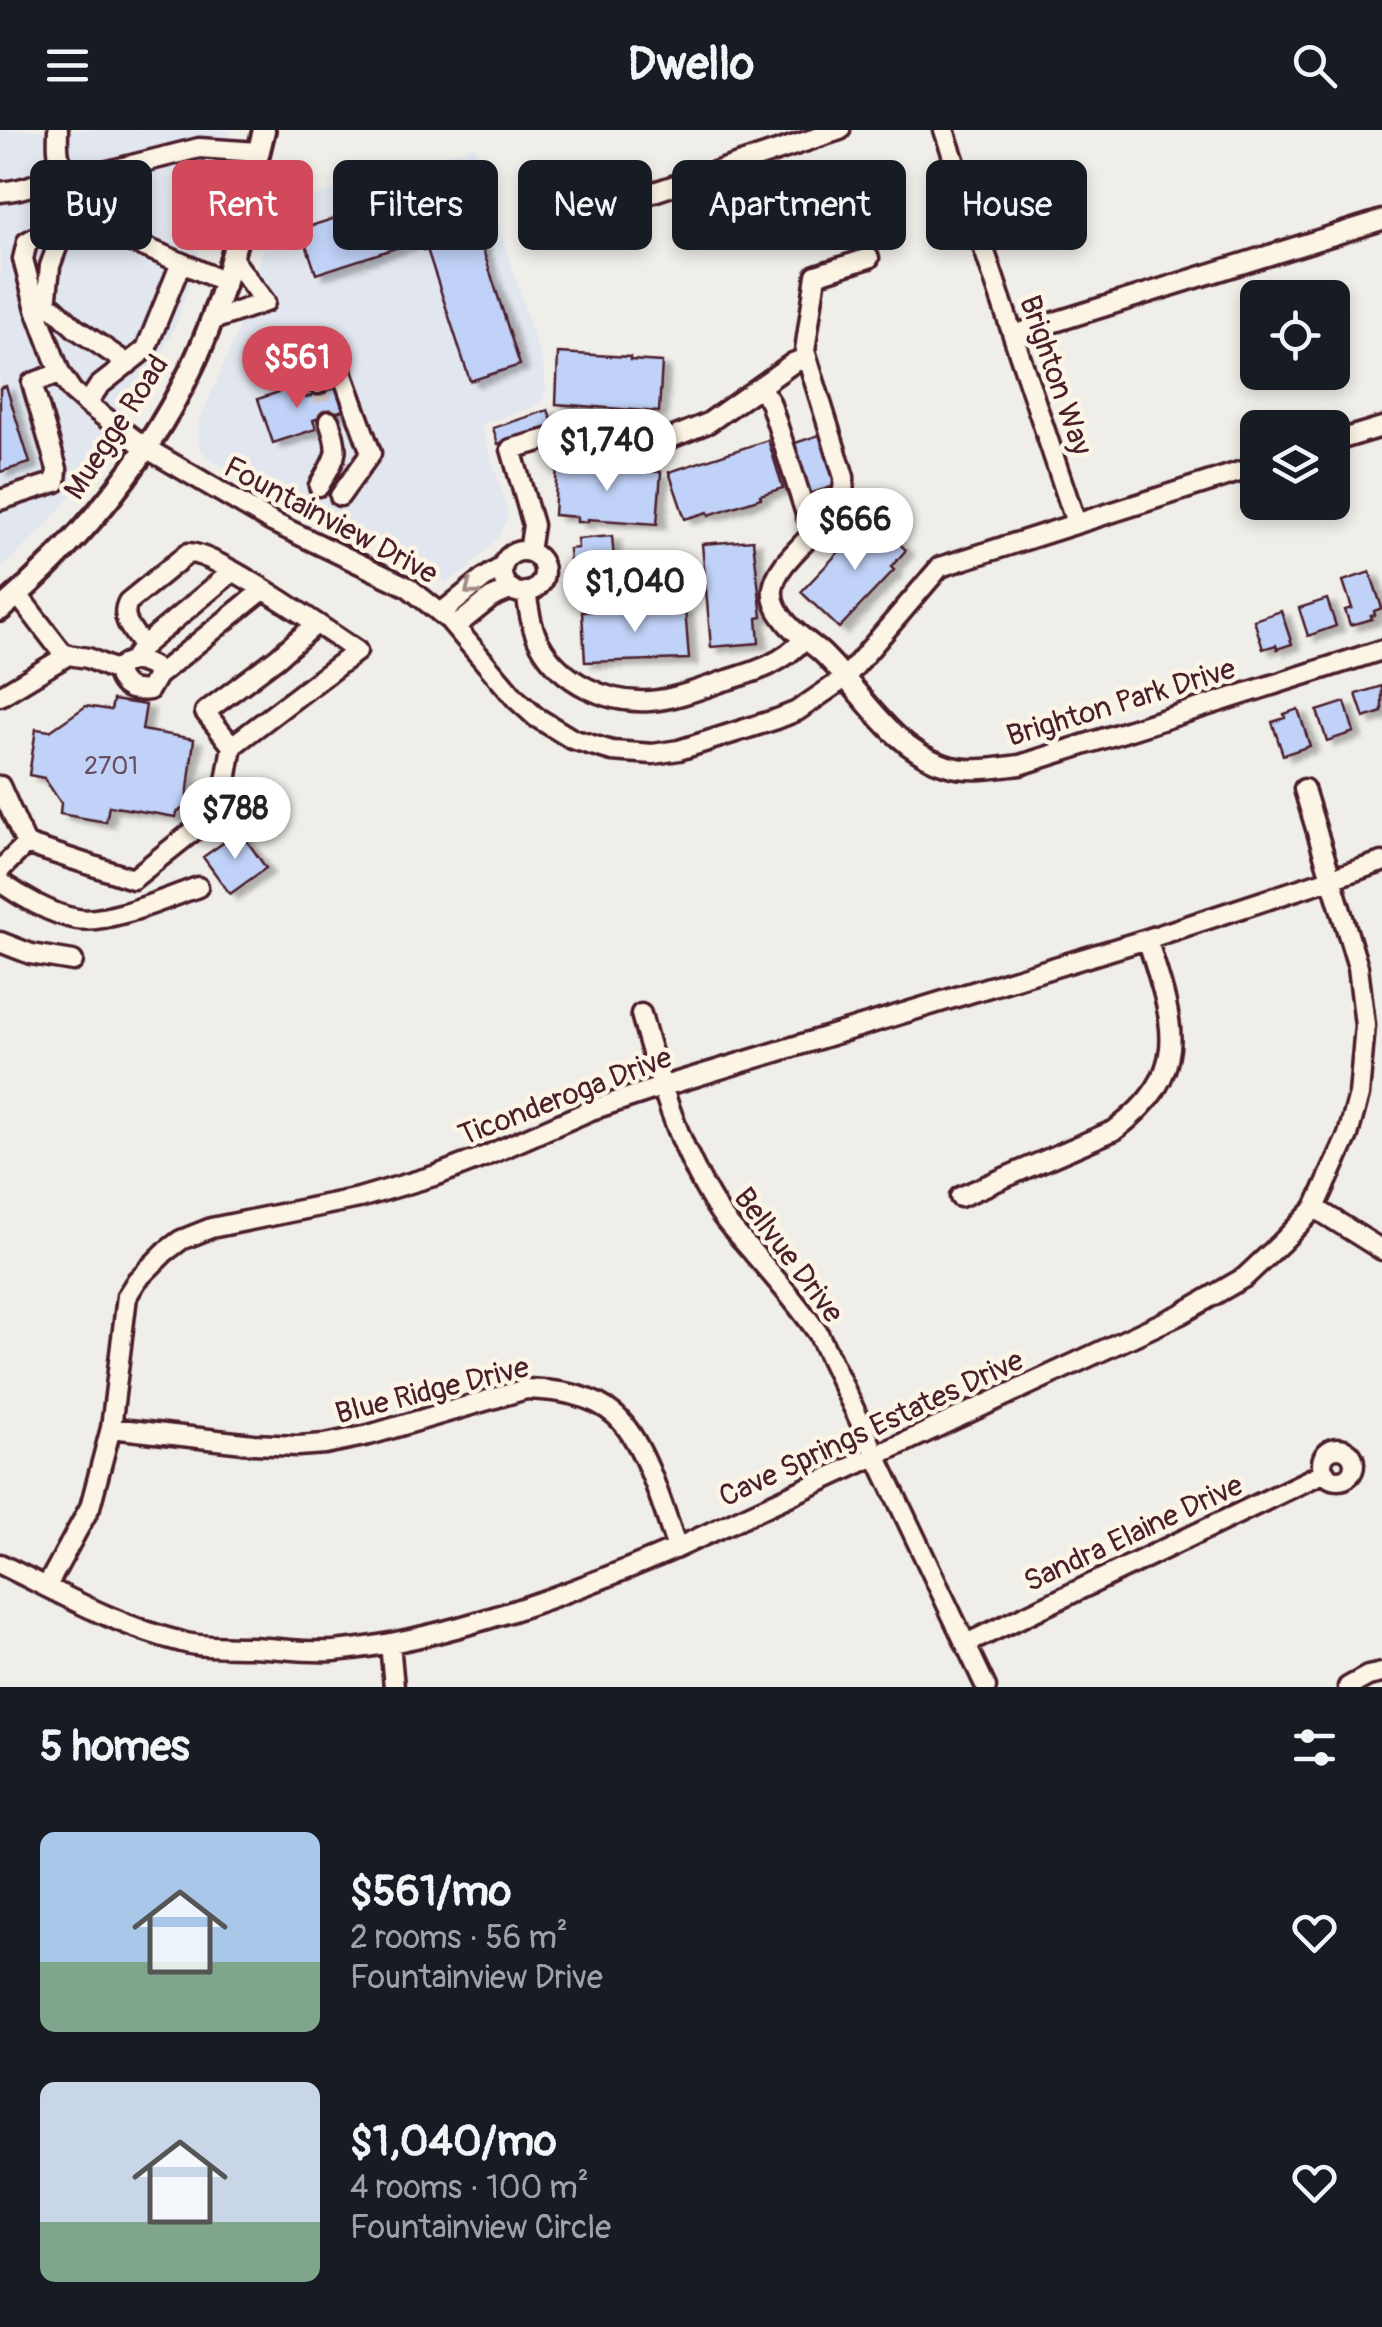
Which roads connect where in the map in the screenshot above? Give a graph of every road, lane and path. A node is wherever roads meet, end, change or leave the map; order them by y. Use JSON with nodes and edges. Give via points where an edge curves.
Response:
{"nodes":[{"id":1,"x":58,"y":130,"type":"edge"},
{"id":2,"x":264,"y":130,"type":"edge"},
{"id":3,"x":840,"y":130,"type":"edge"},
{"id":4,"x":944,"y":130,"type":"edge"},
{"id":5,"x":258,"y":152,"type":"junction"},
{"id":6,"x":60,"y":160,"type":"edge"},
{"id":7,"x":151,"y":160,"type":"edge"},
{"id":8,"x":30,"y":186,"type":"edge"},
{"id":9,"x":0,"y":192,"type":"edge"},
{"id":10,"x":652,"y":193,"type":"edge"},
{"id":11,"x":1382,"y":220,"type":"edge"},
{"id":12,"x":30,"y":240,"type":"edge"},
{"id":13,"x":56,"y":250,"type":"edge"},
{"id":14,"x":144,"y":250,"type":"edge"},
{"id":15,"x":231,"y":258,"type":"junction"},
{"id":16,"x":869,"y":258,"type":"dead end"},
{"id":17,"x":181,"y":264,"type":"junction"},
{"id":18,"x":224,"y":281,"type":"junction"},
{"id":19,"x":41,"y":308,"type":"junction"},
{"id":20,"x":210,"y":322,"type":"junction"},
{"id":21,"x":1014,"y":334,"type":"junction"},
{"id":22,"x":336,"y":356,"type":"dead end"},
{"id":23,"x":806,"y":358,"type":"junction"},
{"id":24,"x":128,"y":364,"type":"junction"},
{"id":25,"x":312,"y":364,"type":"dead end"},
{"id":26,"x":60,"y":373,"type":"junction"},
{"id":27,"x":318,"y":384,"type":"tunnel mouth"},
{"id":28,"x":760,"y":387,"type":"junction"},
{"id":29,"x":87,"y":404,"type":"junction"},
{"id":30,"x":329,"y":421,"type":"tunnel mouth"},
{"id":31,"x":1382,"y":427,"type":"edge"},
{"id":32,"x":1350,"y":437,"type":"edge"},
{"id":33,"x":146,"y":448,"type":"junction"},
{"id":34,"x":1240,"y":472,"type":"edge"},
{"id":35,"x":319,"y":486,"type":"dead end"},
{"id":36,"x":340,"y":496,"type":"dead end"},
{"id":37,"x":0,"y":500,"type":"edge"},
{"id":38,"x":1076,"y":523,"type":"junction"},
{"id":39,"x":816,"y":530,"type":"junction"},
{"id":40,"x":529,"y":552,"type":"junction"},
{"id":41,"x":502,"y":567,"type":"junction"},
{"id":42,"x":233,"y":572,"type":"junction"},
{"id":43,"x":263,"y":590,"type":"junction"},
{"id":44,"x":519,"y":591,"type":"junction"},
{"id":45,"x":18,"y":595,"type":"junction"},
{"id":46,"x":0,"y":610,"type":"edge"},
{"id":47,"x":441,"y":612,"type":"junction"},
{"id":48,"x":316,"y":624,"type":"junction"},
{"id":49,"x":455,"y":627,"type":"junction"},
{"id":50,"x":804,"y":639,"type":"junction"},
{"id":51,"x":1382,"y":650,"type":"edge"},
{"id":52,"x":68,"y":655,"type":"junction"},
{"id":53,"x":131,"y":659,"type":"junction"},
{"id":54,"x":157,"y":676,"type":"junction"},
{"id":55,"x":845,"y":678,"type":"junction"},
{"id":56,"x":0,"y":696,"type":"edge"},
{"id":57,"x":232,"y":746,"type":"junction"},
{"id":58,"x":0,"y":786,"type":"edge"},
{"id":59,"x":1304,"y":789,"type":"dead end"},
{"id":60,"x":26,"y":844,"type":"junction"},
{"id":61,"x":1382,"y":862,"type":"edge"},
{"id":62,"x":0,"y":870,"type":"edge"},
{"id":63,"x":1332,"y":878,"type":"junction"},
{"id":64,"x":0,"y":882,"type":"edge"},
{"id":65,"x":198,"y":887,"type":"dead end"},
{"id":66,"x":1148,"y":939,"type":"junction"},
{"id":67,"x":0,"y":942,"type":"edge"},
{"id":68,"x":73,"y":961,"type":"dead end"},
{"id":69,"x":641,"y":1014,"type":"dead end"},
{"id":70,"x":661,"y":1087,"type":"junction"},
{"id":71,"x":960,"y":1197,"type":"dead end"},
{"id":72,"x":1315,"y":1208,"type":"junction"},
{"id":73,"x":1382,"y":1250,"type":"edge"},
{"id":74,"x":111,"y":1428,"type":"junction"},
{"id":75,"x":876,"y":1457,"type":"junction"},
{"id":76,"x":1325,"y":1472,"type":"dead end"},
{"id":77,"x":677,"y":1548,"type":"junction"},
{"id":78,"x":0,"y":1564,"type":"edge"},
{"id":79,"x":46,"y":1586,"type":"junction"},
{"id":80,"x":390,"y":1643,"type":"junction"},
{"id":81,"x":966,"y":1644,"type":"junction"},
{"id":82,"x":1382,"y":1673,"type":"edge"},
{"id":83,"x":394,"y":1687,"type":"edge"},
{"id":84,"x":986,"y":1687,"type":"edge"},
{"id":85,"x":1348,"y":1687,"type":"edge"}],
"edges":[{"from":1,"to":6,"type":"street"},
{"from":2,"to":5,"type":"main road","name":"Muegge Road"},
{"from":3,"to":10,"type":"street"},
{"from":4,"to":21,"type":"street","name":"Brighton Way"},
{"from":5,"to":7,"type":"street","via":[[199,148]]},
{"from":5,"to":15,"type":"main road","name":"Muegge Road"},
{"from":8,"to":9,"type":"street"},
{"from":11,"to":21,"type":"street"},
{"from":12,"to":19,"type":"street","via":[[23,259]]},
{"from":13,"to":19,"type":"street"},
{"from":14,"to":17,"type":"street"},
{"from":15,"to":18,"type":"main road","name":"Muegge Road"},
{"from":15,"to":20,"type":"street","via":[[264,302]]},
{"from":16,"to":23,"type":"street","via":[[816,274]]},
{"from":17,"to":18,"type":"street"},
{"from":17,"to":24,"type":"street","via":[[151,340]]},
{"from":18,"to":20,"type":"main road","name":"Muegge Road"},
{"from":19,"to":24,"type":"street","via":[[54,308]]},
{"from":19,"to":26,"type":"street"},
{"from":20,"to":33,"type":"main road","name":"Muegge Road"},
{"from":21,"to":38,"type":"street","name":"Brighton Way"},
{"from":22,"to":36,"type":"street","via":[[370,453]]},
{"from":23,"to":28,"type":"street"},
{"from":23,"to":39,"type":"street","name":"Brighton Park Drive","via":[[845,487]]},
{"from":24,"to":29,"type":"street"},
{"from":25,"to":27,"type":"street"},
{"from":26,"to":29,"type":"street","name":"Fountainview Drive"},
{"from":26,"to":37,"type":"street","via":[[29,376],[58,476],[54,484]]},
{"from":28,"to":39,"type":"street"},
{"from":28,"to":40,"type":"street","via":[[672,438],[562,435],[511,449],[534,525]]},
{"from":29,"to":33,"type":"street","name":"Fountainview Drive"},
{"from":30,"to":35,"type":"street","via":[[337,454]]},
{"from":31,"to":32,"type":"street"},
{"from":33,"to":45,"type":"main road","name":"Muegge Road","via":[[73,543]]},
{"from":33,"to":47,"type":"street","name":"Fountainview Drive","via":[[272,522],[408,587]]},
{"from":34,"to":38,"type":"street","name":"Fountainview Drive"},
{"from":38,"to":55,"type":"street","name":"Fountainview Drive","via":[[940,567]]},
{"from":39,"to":50,"type":"street","name":"Brighton Park Drive","via":[[773,588],[778,612]]},
{"from":40,"to":41,"type":"street","via":[[510,555]]},
{"from":40,"to":44,"type":"street","via":[[541,561],[543,576]]},
{"from":41,"to":44,"type":"street"},
{"from":41,"to":47,"type":"street","one_way":true},
{"from":42,"to":43,"type":"street"},
{"from":42,"to":53,"type":"street"},
{"from":42,"to":53,"type":"street","via":[[199,553],[178,559],[124,610]]},
{"from":43,"to":48,"type":"street"},
{"from":43,"to":54,"type":"street"},
{"from":44,"to":49,"type":"street","via":[[491,598]]},
{"from":44,"to":50,"type":"street","via":[[552,660],[580,684],[618,699],[663,699],[748,674],[793,652]]},
{"from":45,"to":46,"type":"main road","name":"Muegge Road"},
{"from":45,"to":52,"type":"street"},
{"from":47,"to":49,"type":"street","name":"Fountainview Drive"},
{"from":48,"to":57,"type":"street","via":[[205,712]]},
{"from":48,"to":57,"type":"street","via":[[358,651]]},
{"from":49,"to":55,"type":"street","name":"Fountainview Drive","via":[[536,718],[612,751],[654,754],[719,738],[797,711]]},
{"from":50,"to":55,"type":"street","name":"Brighton Park Drive"},
{"from":51,"to":55,"type":"street","name":"Brighton Park Drive","via":[[1020,766],[972,770],[914,750]]},
{"from":52,"to":53,"type":"street"},
{"from":52,"to":56,"type":"street"},
{"from":53,"to":54,"type":"street","via":[[154,667]]},
{"from":53,"to":54,"type":"street","via":[[121,683],[127,688],[149,690]]},
{"from":57,"to":60,"type":"street","via":[[216,814],[133,879]]},
{"from":58,"to":60,"type":"street"},
{"from":59,"to":63,"type":"street","name":"Cave Springs Estates Drive"},
{"from":60,"to":62,"type":"street"},
{"from":61,"to":63,"type":"street","name":"Ticonderoga Drive"},
{"from":63,"to":66,"type":"street","name":"Ticonderoga Drive"},
{"from":63,"to":72,"type":"street","name":"Cave Springs Estates Drive","via":[[1358,968],[1364,1050],[1348,1136]]},
{"from":64,"to":65,"type":"street","via":[[25,900],[77,919],[106,918]]},
{"from":66,"to":70,"type":"street","name":"Ticonderoga Drive"},
{"from":66,"to":71,"type":"street","via":[[1171,1022],[1169,1060],[1154,1095],[1115,1130]]},
{"from":67,"to":68,"type":"street"},
{"from":69,"to":70,"type":"street","name":"Bellvue Drive"},
{"from":70,"to":74,"type":"street","name":"Ticonderoga Drive","via":[[437,1175],[180,1240],[127,1296]]},
{"from":70,"to":75,"type":"street","name":"Bellvue Drive","via":[[717,1210],[818,1332]]},
{"from":72,"to":73,"type":"street"},
{"from":72,"to":75,"type":"street","name":"Cave Springs Estates Drive","via":[[1262,1262],[1205,1302]]},
{"from":74,"to":77,"type":"street","name":"Blue Ridge Drive","via":[[312,1445],[526,1389],[584,1397],[614,1414],[636,1442]]},
{"from":74,"to":79,"type":"street","name":"Ticonderoga Drive","via":[[90,1507]]},
{"from":75,"to":77,"type":"street","name":"Cave Springs Estates Drive"},
{"from":75,"to":81,"type":"street","name":"Bellvue Drive"},
{"from":76,"to":81,"type":"street","name":"Sandra Elaine Drive"},
{"from":77,"to":80,"type":"street","name":"Cave Springs Estates Drive","via":[[549,1598]]},
{"from":78,"to":79,"type":"street","name":"Cave Springs Estates Drive"},
{"from":79,"to":80,"type":"street","name":"Cave Springs Estates Drive","via":[[116,1622],[186,1644],[331,1651]]},
{"from":80,"to":83,"type":"street"},
{"from":81,"to":84,"type":"street","name":"Bellvue Drive"},
{"from":82,"to":85,"type":"street"}]}
